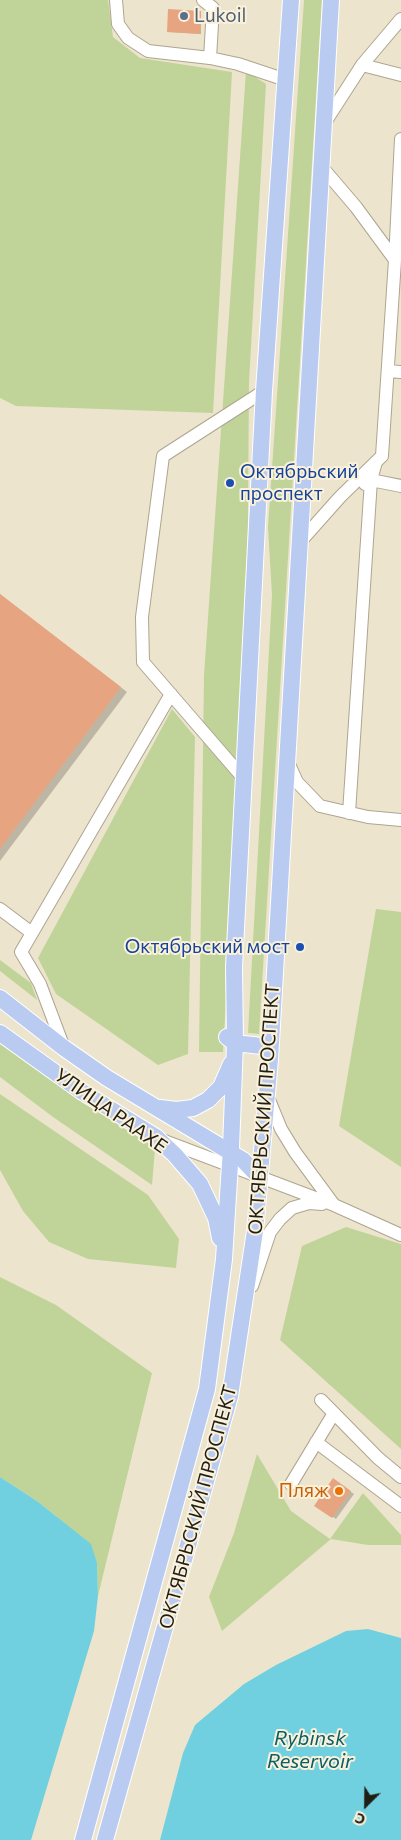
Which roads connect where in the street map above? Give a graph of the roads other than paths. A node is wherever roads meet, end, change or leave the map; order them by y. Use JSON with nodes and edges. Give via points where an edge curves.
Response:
{"nodes":[{"id":1,"x":116,"y":0,"type":"edge"},
{"id":2,"x":203,"y":0,"type":"edge"},
{"id":3,"x":291,"y":0,"type":"edge"},
{"id":4,"x":331,"y":0,"type":"edge"},
{"id":5,"x":401,"y":19,"type":"edge"},
{"id":6,"x":210,"y":58,"type":"junction"},
{"id":7,"x":362,"y":65,"type":"junction"},
{"id":8,"x":401,"y":75,"type":"edge"},
{"id":9,"x":286,"y":80,"type":"junction"},
{"id":10,"x":323,"y":125,"type":"junction"},
{"id":11,"x":401,"y":139,"type":"edge"},
{"id":12,"x":321,"y":166,"type":"junction"},
{"id":13,"x":397,"y":266,"type":"edge"},
{"id":14,"x":388,"y":372,"type":"junction"},
{"id":15,"x":401,"y":372,"type":"edge"},
{"id":16,"x":264,"y":391,"type":"junction"},
{"id":17,"x":376,"y":462,"type":"junction"},
{"id":18,"x":371,"y":480,"type":"junction"},
{"id":19,"x":401,"y":486,"type":"edge"},
{"id":20,"x":340,"y":497,"type":"junction"},
{"id":21,"x":300,"y":542,"type":"junction"},
{"id":22,"x":171,"y":694,"type":"junction"},
{"id":23,"x":287,"y":759,"type":"junction"},
{"id":24,"x":244,"y":780,"type":"junction"},
{"id":25,"x":349,"y":813,"type":"junction"},
{"id":26,"x":401,"y":820,"type":"edge"},
{"id":27,"x":0,"y":909,"type":"edge"},
{"id":28,"x":32,"y":933,"type":"junction"},
{"id":29,"x":0,"y":998,"type":"edge"},
{"id":30,"x":0,"y":1033,"type":"edge"},
{"id":31,"x":270,"y":1047,"type":"junction"},
{"id":32,"x":64,"y":1048,"type":"junction"},
{"id":33,"x":234,"y":1050,"type":"junction"},
{"id":34,"x":267,"y":1093,"type":"junction"},
{"id":35,"x":158,"y":1108,"type":"junction"},
{"id":36,"x":156,"y":1138,"type":"junction"},
{"id":37,"x":230,"y":1159,"type":"junction"},
{"id":38,"x":260,"y":1178,"type":"junction"},
{"id":39,"x":334,"y":1205,"type":"junction"},
{"id":40,"x":401,"y":1235,"type":"edge"},
{"id":41,"x":224,"y":1259,"type":"junction"},
{"id":42,"x":245,"y":1308,"type":"junction"},
{"id":43,"x":321,"y":1400,"type":"dead end"},
{"id":44,"x":334,"y":1413,"type":"junction"},
{"id":45,"x":316,"y":1442,"type":"junction"},
{"id":46,"x":401,"y":1478,"type":"edge"},
{"id":47,"x":291,"y":1484,"type":"dead end"},
{"id":48,"x":401,"y":1506,"type":"edge"},
{"id":49,"x":83,"y":1840,"type":"edge"},
{"id":50,"x":105,"y":1840,"type":"edge"}],
"edges":[{"from":1,"to":6,"type":"street","via":[[118,24],[128,38],[148,50]]},
{"from":2,"to":6,"type":"street","via":[[213,8]]},
{"from":3,"to":9,"type":"main road"},
{"from":4,"to":10,"type":"main road","name":"ОКТЯБРЬСКИЙ ПРОСПЕКТ"},
{"from":5,"to":7,"type":"street"},
{"from":6,"to":9,"type":"street"},
{"from":7,"to":8,"type":"street"},
{"from":7,"to":10,"type":"street"},
{"from":9,"to":16,"type":"main road"},
{"from":10,"to":12,"type":"main road","name":"ОКТЯБРЬСКИЙ ПРОСПЕКТ"},
{"from":11,"to":13,"type":"street"},
{"from":12,"to":13,"type":"street","via":[[356,207]]},
{"from":12,"to":21,"type":"main road","name":"ОКТЯБРЬСКИЙ ПРОСПЕКТ"},
{"from":13,"to":14,"type":"street"},
{"from":14,"to":15,"type":"street"},
{"from":14,"to":17,"type":"street","via":[[382,456]]},
{"from":16,"to":22,"type":"street","via":[[163,456],[142,617],[143,662]]},
{"from":16,"to":24,"type":"main road"},
{"from":17,"to":18,"type":"street"},
{"from":17,"to":20,"type":"street"},
{"from":18,"to":19,"type":"street"},
{"from":18,"to":20,"type":"street"},
{"from":18,"to":25,"type":"street"},
{"from":20,"to":21,"type":"street"},
{"from":21,"to":23,"type":"main road","name":"ОКТЯБРЬСКИЙ ПРОСПЕКТ"},
{"from":22,"to":24,"type":"street"},
{"from":22,"to":28,"type":"street"},
{"from":23,"to":25,"type":"street","via":[[297,782],[320,806]]},
{"from":23,"to":31,"type":"main road","name":"ОКТЯБРЬСКИЙ ПРОСПЕКТ"},
{"from":24,"to":33,"type":"main road","via":[[238,904],[226,920],[223,1030]]},
{"from":25,"to":26,"type":"street"},
{"from":27,"to":28,"type":"street"},
{"from":28,"to":32,"type":"street","via":[[21,952],[40,984]]},
{"from":29,"to":32,"type":"main road","name":"УЛИЦА РААХЕ"},
{"from":30,"to":36,"type":"main road","name":"УЛИЦА РААХЕ","via":[[81,1091]]},
{"from":31,"to":33,"type":"main road"},
{"from":31,"to":34,"type":"main road","name":"ОКТЯБРЬСКИЙ ПРОСПЕКТ"},
{"from":32,"to":35,"type":"main road","name":"УЛИЦА РААХЕ"},
{"from":33,"to":35,"type":"main road","via":[[221,1087],[208,1100],[193,1108]]},
{"from":33,"to":37,"type":"main road","name":"ОКТЯБРЬСКИЙ ПРОСПЕКТ"},
{"from":34,"to":38,"type":"main road","name":"ОКТЯБРЬСКИЙ ПРОСПЕКТ"},
{"from":34,"to":39,"type":"street","via":[[281,1129]]},
{"from":35,"to":37,"type":"main road","name":"УЛИЦА РААХЕ"},
{"from":36,"to":37,"type":"street"},
{"from":36,"to":41,"type":"main road","name":"УЛИЦА РААХЕ","via":[[200,1184],[216,1218]]},
{"from":37,"to":38,"type":"main road","name":"УЛИЦА РААХЕ","via":[[243,1160]]},
{"from":37,"to":41,"type":"main road","name":"ОКТЯБРЬСКИЙ ПРОСПЕКТ"},
{"from":38,"to":39,"type":"street"},
{"from":38,"to":42,"type":"main road","name":"ОКТЯБРЬСКИЙ ПРОСПЕКТ"},
{"from":39,"to":40,"type":"street"},
{"from":39,"to":42,"type":"street","via":[[309,1203],[292,1208],[280,1219],[270,1232]]},
{"from":41,"to":49,"type":"main road","name":"ОКТЯБРЬСКИЙ ПРОСПЕКТ","via":[[207,1389]]},
{"from":42,"to":50,"type":"main road","name":"ОКТЯБРЬСКИЙ ПРОСПЕКТ","via":[[230,1396]]},
{"from":43,"to":44,"type":"street"},
{"from":44,"to":45,"type":"street"},
{"from":44,"to":46,"type":"street"},
{"from":45,"to":47,"type":"street"},
{"from":45,"to":48,"type":"street"}]}
